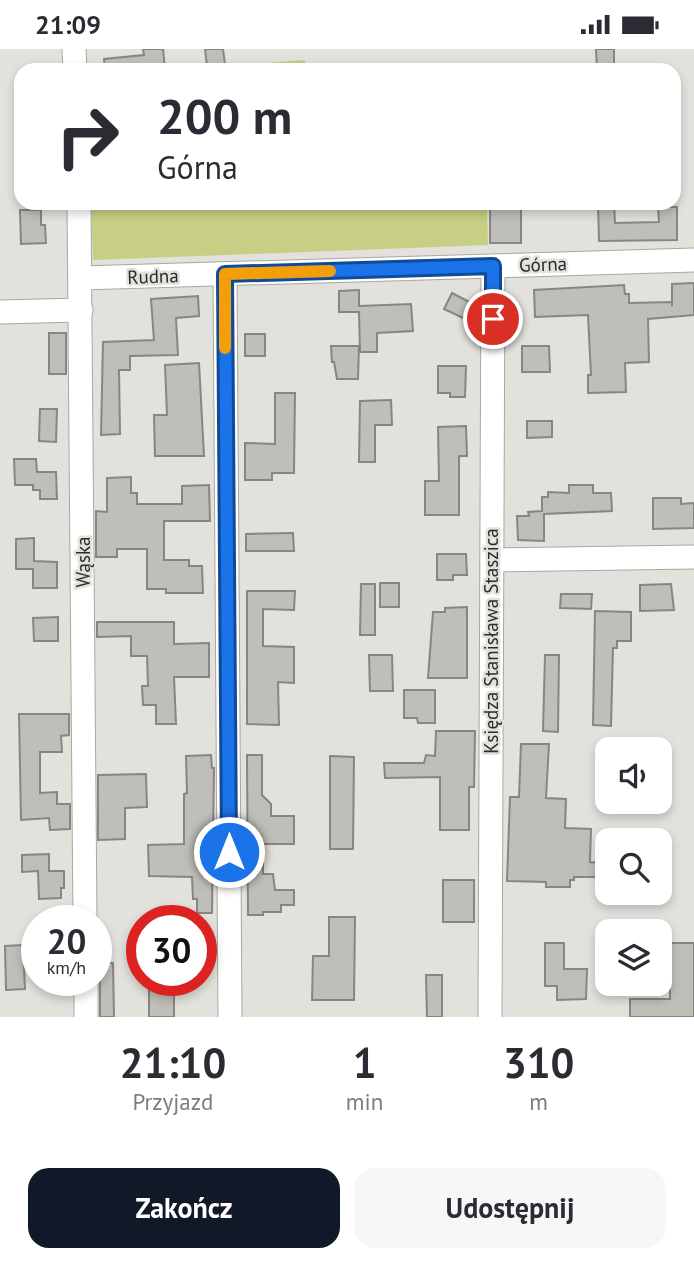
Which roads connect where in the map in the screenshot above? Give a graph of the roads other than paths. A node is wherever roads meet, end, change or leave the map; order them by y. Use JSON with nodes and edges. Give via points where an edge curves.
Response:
{"nodes":[{"id":1,"x":79,"y":210,"type":"edge"},
{"id":2,"x":694,"y":260,"type":"edge"},
{"id":3,"x":493,"y":266,"type":"junction"},
{"id":4,"x":225,"y":274,"type":"junction"},
{"id":5,"x":81,"y":278,"type":"junction"},
{"id":6,"x":81,"y":310,"type":"junction"},
{"id":7,"x":0,"y":311,"type":"edge"},
{"id":8,"x":694,"y":558,"type":"edge"},
{"id":9,"x":492,"y":560,"type":"junction"},
{"id":10,"x":85,"y":905,"type":"edge"},
{"id":11,"x":86,"y":996,"type":"edge"},
{"id":12,"x":86,"y":1017,"type":"edge"},
{"id":13,"x":230,"y":1017,"type":"edge"},
{"id":14,"x":490,"y":1017,"type":"edge"}],
"edges":[{"from":1,"to":5,"type":"street","name":"Wąska"},
{"from":2,"to":3,"type":"street","name":"Górna"},
{"from":3,"to":4,"type":"street","name":"Górna"},
{"from":3,"to":9,"type":"street","name":"Księdza Stanisława Staszica"},
{"from":4,"to":5,"type":"street","name":"Rudna"},
{"from":4,"to":13,"type":"street"},
{"from":5,"to":6,"type":"street","name":"Wąska"},
{"from":6,"to":7,"type":"street"},
{"from":6,"to":10,"type":"street","name":"Wąska"},
{"from":8,"to":9,"type":"street"},
{"from":9,"to":14,"type":"street","name":"Księdza Stanisława Staszica"},
{"from":11,"to":12,"type":"street"}]}
